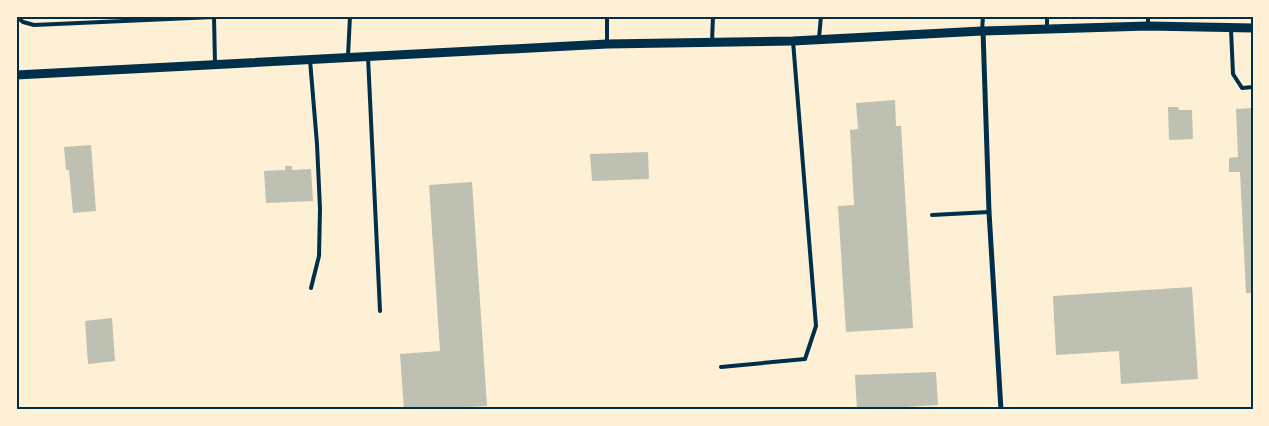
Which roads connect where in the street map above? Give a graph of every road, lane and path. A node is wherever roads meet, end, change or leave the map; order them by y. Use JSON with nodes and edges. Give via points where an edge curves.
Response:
{"nodes":[{"id":1,"x":16,"y":16,"type":"edge"},
{"id":2,"x":350,"y":16,"type":"edge"},
{"id":3,"x":607,"y":16,"type":"edge"},
{"id":4,"x":712,"y":16,"type":"edge"},
{"id":5,"x":821,"y":16,"type":"edge"},
{"id":6,"x":983,"y":16,"type":"edge"},
{"id":7,"x":1046,"y":16,"type":"edge"},
{"id":8,"x":1148,"y":16,"type":"edge"},
{"id":9,"x":1148,"y":26,"type":"junction"},
{"id":10,"x":1253,"y":28,"type":"edge"},
{"id":11,"x":1047,"y":29,"type":"junction"},
{"id":12,"x":1231,"y":29,"type":"junction"},
{"id":13,"x":982,"y":30,"type":"junction"},
{"id":14,"x":818,"y":40,"type":"junction"},
{"id":15,"x":794,"y":41,"type":"junction"},
{"id":16,"x":712,"y":42,"type":"junction"},
{"id":17,"x":607,"y":44,"type":"junction"},
{"id":18,"x":368,"y":57,"type":"junction"},
{"id":19,"x":348,"y":58,"type":"junction"},
{"id":20,"x":310,"y":60,"type":"junction"},
{"id":21,"x":215,"y":65,"type":"junction"},
{"id":22,"x":16,"y":75,"type":"edge"},
{"id":23,"x":1253,"y":88,"type":"edge"},
{"id":24,"x":989,"y":212,"type":"junction"},
{"id":25,"x":932,"y":215,"type":"dead end"},
{"id":26,"x":311,"y":288,"type":"dead end"},
{"id":27,"x":380,"y":311,"type":"dead end"},
{"id":28,"x":721,"y":367,"type":"dead end"},
{"id":29,"x":1001,"y":410,"type":"edge"}],
"edges":[{"from":1,"to":21,"type":"lane","via":[[34,25],[214,17]]},
{"from":2,"to":19,"type":"lane"},
{"from":3,"to":17,"type":"lane"},
{"from":4,"to":16,"type":"lane"},
{"from":5,"to":14,"type":"lane"},
{"from":6,"to":13,"type":"lane"},
{"from":7,"to":11,"type":"lane"},
{"from":8,"to":9,"type":"lane"},
{"from":9,"to":11,"type":"street"},
{"from":9,"to":12,"type":"street"},
{"from":10,"to":12,"type":"street"},
{"from":11,"to":13,"type":"street"},
{"from":12,"to":23,"type":"lane","via":[[1234,74],[1242,88]]},
{"from":13,"to":14,"type":"street"},
{"from":13,"to":24,"type":"street"},
{"from":14,"to":15,"type":"street"},
{"from":15,"to":16,"type":"street"},
{"from":15,"to":28,"type":"lane","via":[[816,326],[805,359]]},
{"from":16,"to":17,"type":"street"},
{"from":17,"to":18,"type":"street"},
{"from":18,"to":19,"type":"street"},
{"from":18,"to":27,"type":"lane"},
{"from":19,"to":20,"type":"street"},
{"from":20,"to":21,"type":"street"},
{"from":20,"to":26,"type":"lane","via":[[320,209],[319,256]]},
{"from":21,"to":22,"type":"street"},
{"from":24,"to":25,"type":"lane"},
{"from":24,"to":29,"type":"street"}]}
